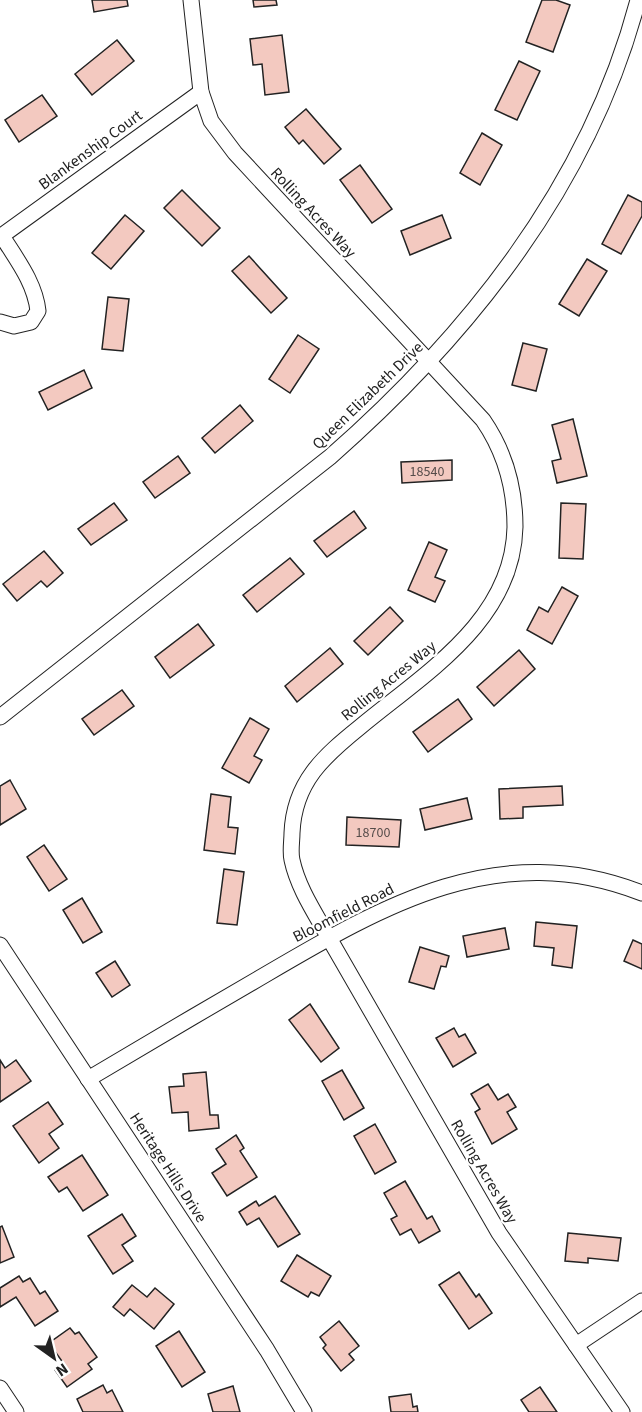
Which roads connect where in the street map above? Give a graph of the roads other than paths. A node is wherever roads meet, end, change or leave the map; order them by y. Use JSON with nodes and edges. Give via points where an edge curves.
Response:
{"nodes":[{"id":1,"x":190,"y":0,"type":"edge"},
{"id":2,"x":638,"y":0,"type":"edge"},
{"id":3,"x":201,"y":92,"type":"junction"},
{"id":4,"x":1,"y":237,"type":"edge"},
{"id":5,"x":0,"y":322,"type":"edge"},
{"id":6,"x":429,"y":363,"type":"junction"},
{"id":7,"x":0,"y":717,"type":"edge"},
{"id":8,"x":642,"y":893,"type":"edge"},
{"id":9,"x":328,"y":938,"type":"junction"},
{"id":10,"x":0,"y":945,"type":"edge"},
{"id":11,"x":88,"y":1078,"type":"junction"},
{"id":12,"x":642,"y":1301,"type":"edge"},
{"id":13,"x":576,"y":1345,"type":"junction"},
{"id":14,"x":0,"y":1388,"type":"edge"},
{"id":15,"x":16,"y":1412,"type":"edge"},
{"id":16,"x":304,"y":1412,"type":"edge"},
{"id":17,"x":622,"y":1412,"type":"edge"}],
"edges":[{"from":1,"to":3,"type":"street","name":"Rolling Acres Way"},
{"from":2,"to":6,"type":"street","name":"Queen Elizabeth Drive","via":[[612,80],[551,200],[482,301]]},
{"from":3,"to":4,"type":"street","name":"Blankenship Court"},
{"from":3,"to":6,"type":"street","name":"Rolling Acres Way","via":[[211,121],[235,153]]},
{"from":4,"to":5,"type":"street","name":"Blankenship Court","via":[[27,276],[38,311],[30,322],[14,326]]},
{"from":6,"to":7,"type":"street","name":"Queen Elizabeth Drive","via":[[330,457]]},
{"from":6,"to":9,"type":"street","name":"Rolling Acres Way","via":[[494,437],[515,501],[514,543],[507,577],[487,615],[458,646],[325,756],[306,780],[293,818],[291,858],[302,890]]},
{"from":8,"to":9,"type":"street","name":"Bloomfield Road","via":[[556,874],[478,878],[384,908]]},
{"from":9,"to":11,"type":"street","name":"Bloomfield Road"},
{"from":9,"to":13,"type":"street","name":"Rolling Acres Way","via":[[500,1233]]},
{"from":10,"to":11,"type":"street","name":"Heritage Hills Drive"},
{"from":11,"to":16,"type":"street","name":"Heritage Hills Drive"},
{"from":12,"to":13,"type":"street"},
{"from":13,"to":17,"type":"street","name":"Rolling Acres Way"},
{"from":14,"to":15,"type":"street"}]}
